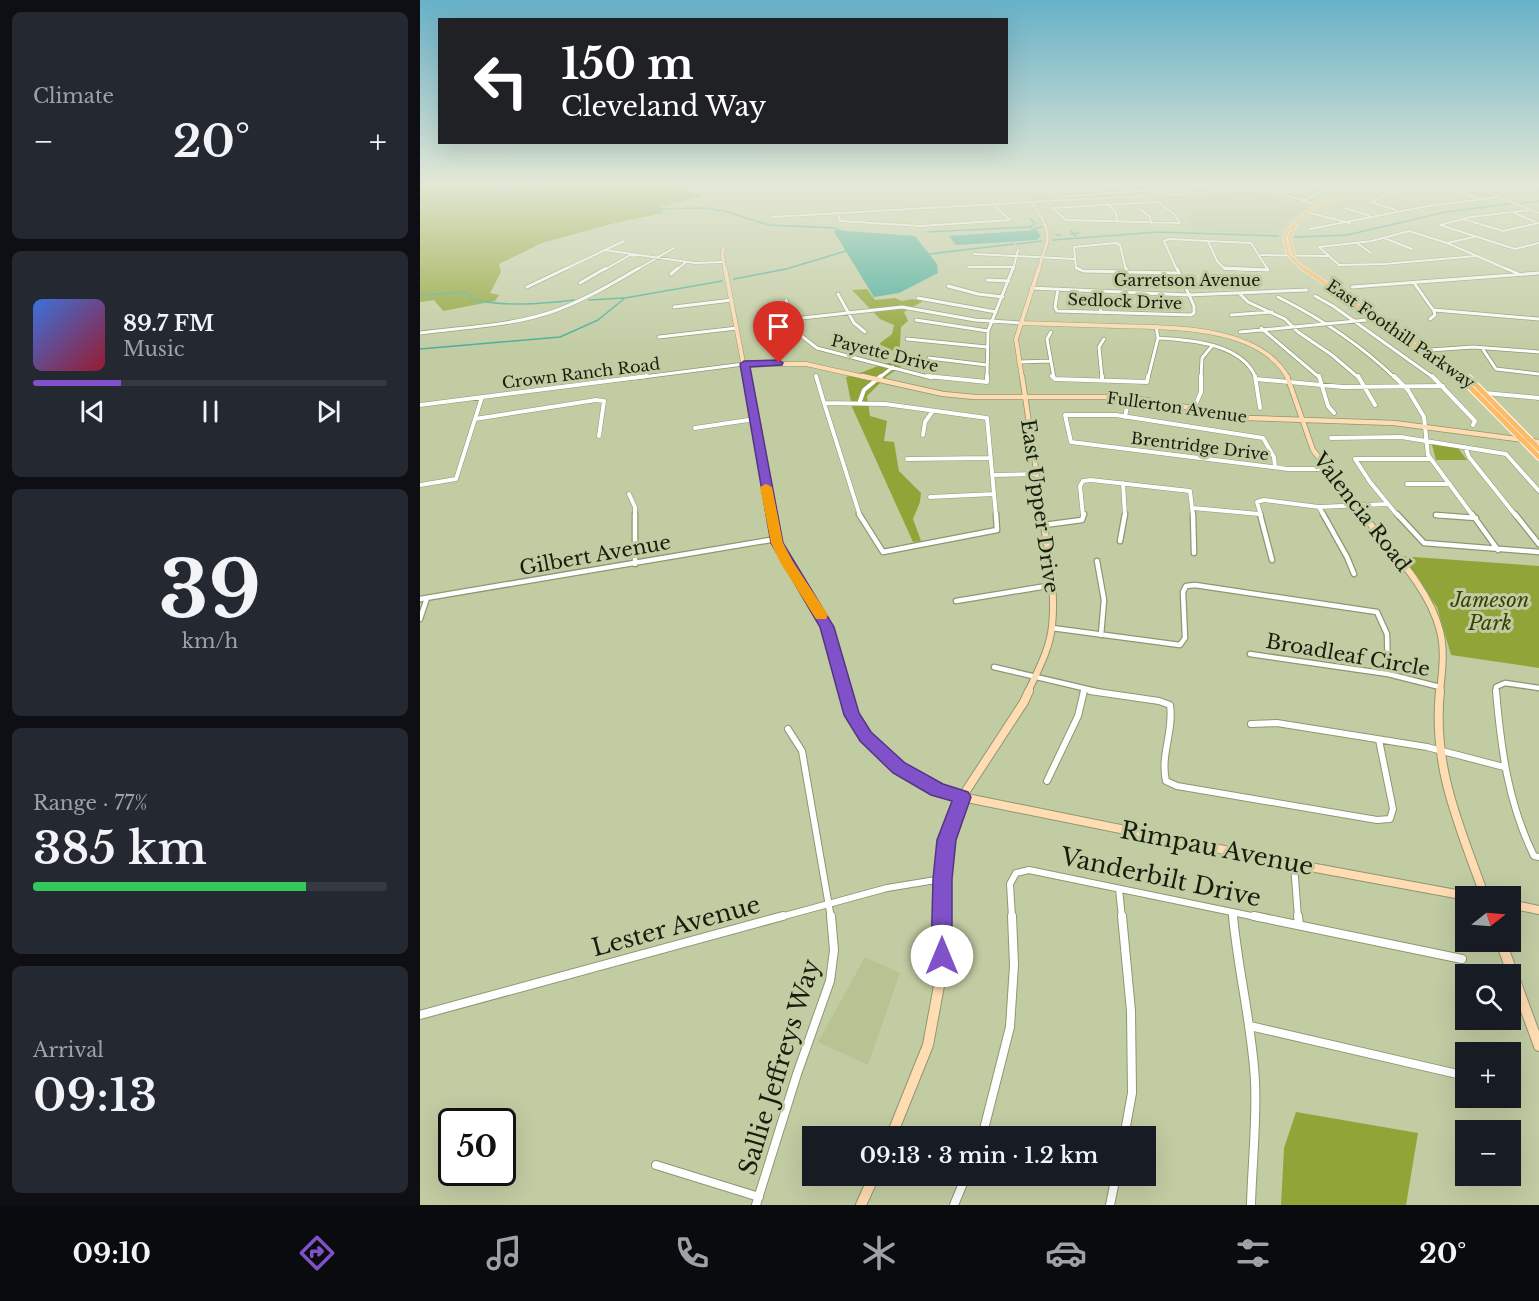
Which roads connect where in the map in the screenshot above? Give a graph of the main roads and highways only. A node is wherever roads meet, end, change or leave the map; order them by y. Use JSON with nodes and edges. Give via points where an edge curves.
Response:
{"nodes":[{"id":1,"x":1048,"y":240,"type":"edge"},
{"id":2,"x":1284,"y":240,"type":"edge"},
{"id":3,"x":724,"y":248,"type":"dead end"},
{"id":4,"x":1292,"y":256,"type":"junction"},
{"id":5,"x":1020,"y":323,"type":"junction"},
{"id":6,"x":744,"y":364,"type":"junction"},
{"id":7,"x":1024,"y":396,"type":"junction"},
{"id":8,"x":1302,"y":420,"type":"junction"},
{"id":9,"x":1524,"y":441,"type":"junction"},
{"id":10,"x":1536,"y":442,"type":"edge"},
{"id":11,"x":1539,"y":449,"type":"edge"},
{"id":12,"x":1539,"y":457,"type":"edge"},
{"id":13,"x":962,"y":797,"type":"junction"},
{"id":14,"x":1481,"y":886,"type":"edge"},
{"id":15,"x":1455,"y":894,"type":"edge"},
{"id":16,"x":1521,"y":906,"type":"edge"},
{"id":17,"x":1539,"y":910,"type":"edge"},
{"id":18,"x":1505,"y":952,"type":"edge"},
{"id":19,"x":1539,"y":1046,"type":"edge"},
{"id":20,"x":896,"y":1126,"type":"edge"},
{"id":21,"x":870,"y":1186,"type":"edge"},
{"id":22,"x":861,"y":1205,"type":"edge"}],
"edges":[{"from":1,"to":5,"type":"main road","name":"East Upper Drive"},
{"from":2,"to":4,"type":"main road"},
{"from":3,"to":6,"type":"main road","name":"Rimpau Avenue"},
{"from":4,"to":9,"type":"main road","name":"East Foothill Parkway","via":[[1310,275],[1462,379]]},
{"from":4,"to":10,"type":"main road","name":"East Foothill Parkway","via":[[1457,369]]},
{"from":5,"to":7,"type":"main road","name":"East Upper Drive","via":[[1016,339]]},
{"from":5,"to":8,"type":"main road","name":"Valencia Road","via":[[1156,326],[1192,329],[1236,340],[1282,367],[1291,382]]},
{"from":6,"to":7,"type":"main road","name":"Fullerton Avenue","via":[[806,364],[943,394]]},
{"from":6,"to":13,"type":"main road","name":"Rimpau Avenue","via":[[776,539],[827,627],[851,715],[899,768],[938,790]]},
{"from":7,"to":8,"type":"main road","name":"Fullerton Avenue","via":[[1129,397],[1248,418]]},
{"from":7,"to":13,"type":"main road","name":"East Upper Drive","via":[[1053,585],[1052,628],[1024,702]]},
{"from":8,"to":9,"type":"main road","name":"Fullerton Avenue","via":[[1394,423]]},
{"from":8,"to":14,"type":"main road","name":"Valencia Road","via":[[1307,440],[1420,588],[1435,615],[1444,662],[1437,725],[1439,750],[1455,812]]},
{"from":9,"to":10,"type":"main road","name":"Fullerton Avenue"},
{"from":9,"to":12,"type":"main road","name":"East Foothill Parkway"},
{"from":10,"to":11,"type":"main road","name":"East Foothill Parkway"},
{"from":13,"to":15,"type":"main road","name":"Rimpau Avenue"},
{"from":13,"to":20,"type":"main road","name":"East Upper Drive","via":[[946,840],[941,975],[928,1045]]},
{"from":16,"to":17,"type":"main road"},
{"from":18,"to":19,"type":"main road"},
{"from":21,"to":22,"type":"main road"}]}
